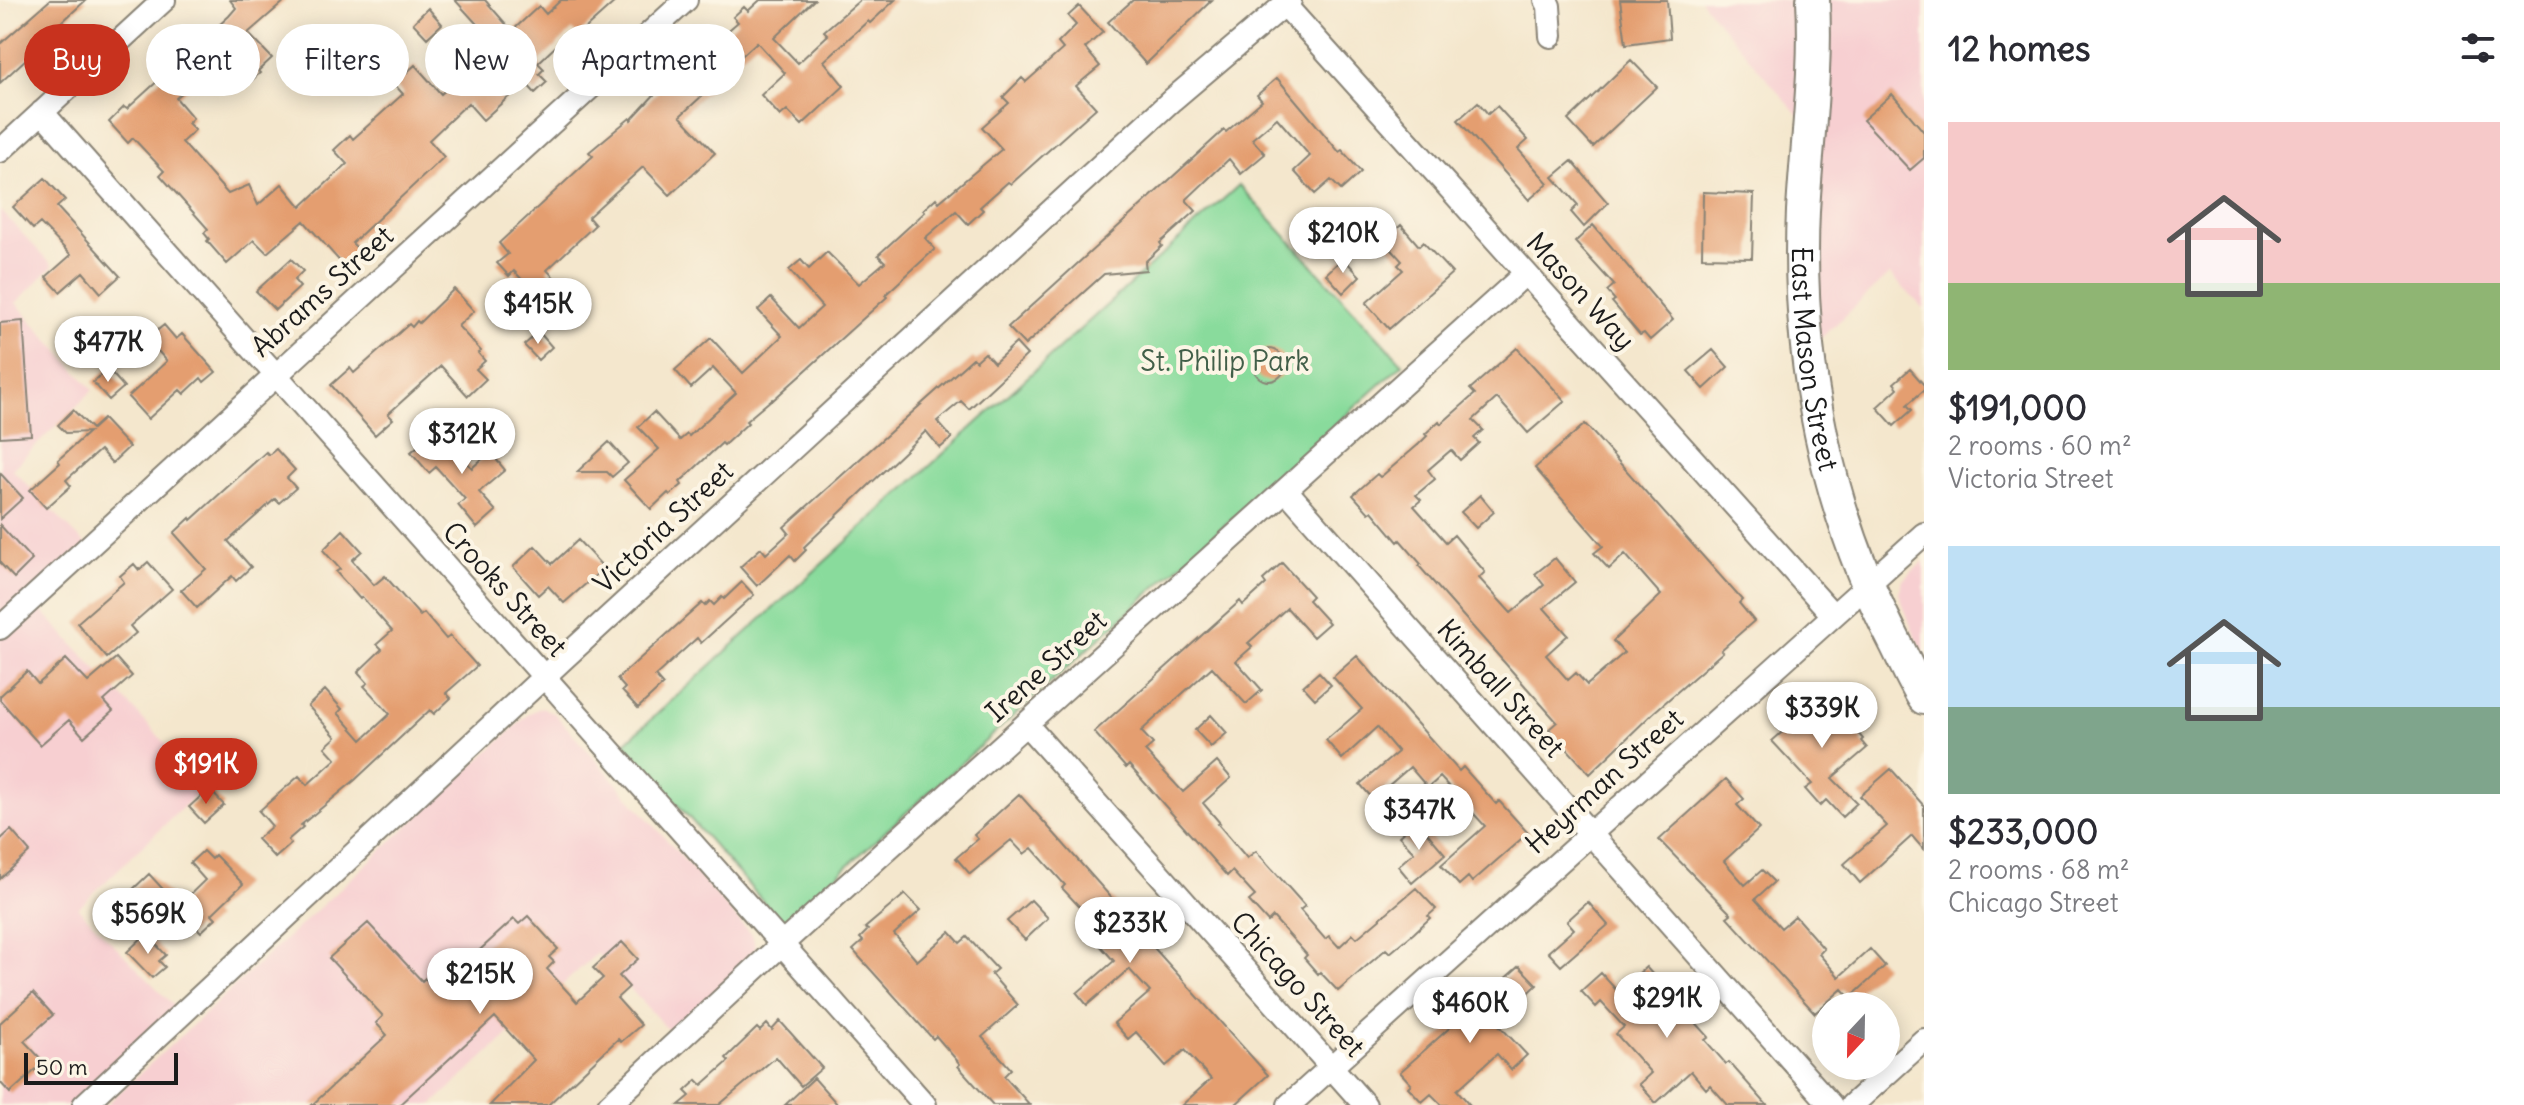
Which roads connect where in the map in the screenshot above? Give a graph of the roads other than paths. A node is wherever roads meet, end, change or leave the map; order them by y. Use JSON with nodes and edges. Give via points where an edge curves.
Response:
{"nodes":[{"id":1,"x":164,"y":0,"type":"edge"},
{"id":2,"x":686,"y":0,"type":"edge"},
{"id":3,"x":1546,"y":0,"type":"edge"},
{"id":4,"x":1813,"y":0,"type":"edge"},
{"id":5,"x":1288,"y":2,"type":"edge"},
{"id":6,"x":1551,"y":36,"type":"dead end"},
{"id":7,"x":42,"y":112,"type":"junction"},
{"id":8,"x":0,"y":151,"type":"edge"},
{"id":9,"x":1525,"y":274,"type":"junction"},
{"id":10,"x":275,"y":375,"type":"junction"},
{"id":11,"x":1286,"y":490,"type":"junction"},
{"id":12,"x":1924,"y":534,"type":"edge"},
{"id":13,"x":1867,"y":584,"type":"junction"},
{"id":14,"x":1833,"y":615,"type":"junction"},
{"id":15,"x":0,"y":628,"type":"edge"},
{"id":16,"x":544,"y":677,"type":"junction"},
{"id":17,"x":1924,"y":698,"type":"edge"},
{"id":18,"x":1026,"y":724,"type":"junction"},
{"id":19,"x":1591,"y":834,"type":"junction"},
{"id":20,"x":782,"y":944,"type":"junction"},
{"id":21,"x":1924,"y":1040,"type":"edge"},
{"id":22,"x":1331,"y":1067,"type":"junction"},
{"id":23,"x":84,"y":1105,"type":"edge"},
{"id":24,"x":609,"y":1105,"type":"edge"},
{"id":25,"x":925,"y":1105,"type":"edge"},
{"id":26,"x":1289,"y":1105,"type":"edge"},
{"id":27,"x":1365,"y":1105,"type":"edge"},
{"id":28,"x":1831,"y":1105,"type":"edge"},
{"id":29,"x":1852,"y":1105,"type":"edge"}],
"edges":[{"from":1,"to":7,"type":"street"},
{"from":2,"to":10,"type":"street","name":"Abrams Street"},
{"from":3,"to":6,"type":"street"},
{"from":4,"to":13,"type":"main road","name":"East Mason Street","via":[[1803,213],[1806,334],[1825,453]]},
{"from":5,"to":9,"type":"street","name":"Mason Way"},
{"from":5,"to":16,"type":"street","name":"Victoria Street","via":[[1172,100]]},
{"from":7,"to":8,"type":"street"},
{"from":7,"to":10,"type":"street","name":"Crooks Street"},
{"from":9,"to":11,"type":"street","name":"Irene Street"},
{"from":9,"to":14,"type":"street","name":"Mason Way"},
{"from":10,"to":15,"type":"street","name":"Abrams Street"},
{"from":10,"to":16,"type":"street","name":"Crooks Street"},
{"from":11,"to":18,"type":"street","name":"Irene Street"},
{"from":11,"to":19,"type":"street","name":"Kimball Street"},
{"from":12,"to":13,"type":"street","name":"Heyrman Street"},
{"from":13,"to":14,"type":"street","name":"Heyrman Street"},
{"from":13,"to":17,"type":"main road","name":"East Mason Street"},
{"from":14,"to":19,"type":"street","name":"Heyrman Street"},
{"from":16,"to":20,"type":"street","name":"Crooks Street"},
{"from":16,"to":23,"type":"street","name":"Victoria Street"},
{"from":18,"to":20,"type":"street","name":"Irene Street"},
{"from":18,"to":22,"type":"street","name":"Chicago Street"},
{"from":19,"to":22,"type":"street","name":"Heyrman Street"},
{"from":19,"to":28,"type":"street","name":"Kimball Street"},
{"from":20,"to":24,"type":"street","name":"Irene Street"},
{"from":20,"to":25,"type":"street","name":"Crooks Street"},
{"from":21,"to":29,"type":"street"},
{"from":22,"to":26,"type":"street","name":"Heyrman Street"},
{"from":22,"to":27,"type":"street","name":"Chicago Street"}]}
